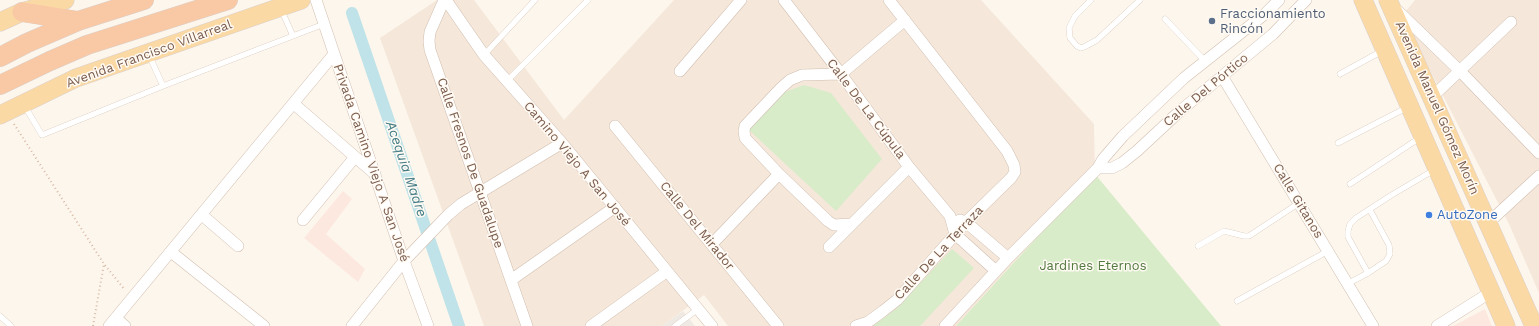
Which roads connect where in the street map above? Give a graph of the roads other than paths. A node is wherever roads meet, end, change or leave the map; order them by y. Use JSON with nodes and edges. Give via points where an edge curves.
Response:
{"nodes":[{"id":1,"x":65,"y":0,"type":"edge"},
{"id":2,"x":144,"y":0,"type":"edge"},
{"id":3,"x":228,"y":0,"type":"edge"},
{"id":4,"x":301,"y":0,"type":"edge"},
{"id":5,"x":316,"y":0,"type":"edge"},
{"id":6,"x":445,"y":0,"type":"edge"},
{"id":7,"x":535,"y":0,"type":"edge"},
{"id":8,"x":588,"y":0,"type":"edge"},
{"id":9,"x":741,"y":0,"type":"edge"},
{"id":10,"x":784,"y":0,"type":"edge"},
{"id":11,"x":889,"y":0,"type":"edge"},
{"id":12,"x":1091,"y":0,"type":"edge"},
{"id":13,"x":1140,"y":0,"type":"edge"},
{"id":14,"x":1279,"y":0,"type":"edge"},
{"id":15,"x":1306,"y":0,"type":"edge"},
{"id":16,"x":1364,"y":0,"type":"edge"},
{"id":17,"x":1389,"y":2,"type":"edge"},
{"id":18,"x":280,"y":7,"type":"junction"},
{"id":19,"x":22,"y":12,"type":"junction"},
{"id":20,"x":1165,"y":19,"type":"dead end"},
{"id":21,"x":905,"y":20,"type":"junction"},
{"id":22,"x":78,"y":21,"type":"junction"},
{"id":23,"x":0,"y":22,"type":"edge"},
{"id":24,"x":1511,"y":22,"type":"dead end"},
{"id":25,"x":324,"y":24,"type":"junction"},
{"id":26,"x":293,"y":36,"type":"junction"},
{"id":27,"x":1386,"y":49,"type":"junction"},
{"id":28,"x":148,"y":53,"type":"junction"},
{"id":29,"x":334,"y":54,"type":"junction"},
{"id":30,"x":484,"y":55,"type":"junction"},
{"id":31,"x":0,"y":57,"type":"edge"},
{"id":32,"x":1206,"y":61,"type":"junction"},
{"id":33,"x":680,"y":71,"type":"dead end"},
{"id":34,"x":1460,"y":71,"type":"junction"},
{"id":35,"x":841,"y":74,"type":"junction"},
{"id":36,"x":1340,"y":74,"type":"dead end"},
{"id":37,"x":1222,"y":76,"type":"junction"},
{"id":38,"x":507,"y":82,"type":"junction"},
{"id":39,"x":0,"y":85,"type":"edge"},
{"id":40,"x":163,"y":86,"type":"junction"},
{"id":41,"x":1432,"y":97,"type":"junction"},
{"id":42,"x":23,"y":103,"type":"junction"},
{"id":43,"x":294,"y":104,"type":"junction"},
{"id":44,"x":1410,"y":106,"type":"junction"},
{"id":45,"x":3,"y":113,"type":"edge"},
{"id":46,"x":615,"y":126,"type":"dead end"},
{"id":47,"x":1423,"y":136,"type":"junction"},
{"id":48,"x":562,"y":143,"type":"junction"},
{"id":49,"x":1338,"y":143,"type":"dead end"},
{"id":50,"x":1539,"y":153,"type":"edge"},
{"id":51,"x":355,"y":157,"type":"junction"},
{"id":52,"x":909,"y":167,"type":"junction"},
{"id":53,"x":1098,"y":168,"type":"junction"},
{"id":54,"x":1437,"y":169,"type":"junction"},
{"id":55,"x":375,"y":174,"type":"junction"},
{"id":56,"x":779,"y":174,"type":"junction"},
{"id":57,"x":1539,"y":176,"type":"edge"},
{"id":58,"x":1350,"y":184,"type":"dead end"},
{"id":59,"x":480,"y":194,"type":"junction"},
{"id":60,"x":1299,"y":203,"type":"junction"},
{"id":61,"x":615,"y":207,"type":"junction"},
{"id":62,"x":1370,"y":210,"type":"junction"},
{"id":63,"x":202,"y":215,"type":"junction"},
{"id":64,"x":950,"y":216,"type":"junction"},
{"id":65,"x":303,"y":220,"type":"dead end"},
{"id":66,"x":966,"y":222,"type":"junction"},
{"id":67,"x":1488,"y":222,"type":"junction"},
{"id":68,"x":851,"y":224,"type":"junction"},
{"id":69,"x":955,"y":234,"type":"junction"},
{"id":70,"x":712,"y":244,"type":"junction"},
{"id":71,"x":238,"y":246,"type":"dead end"},
{"id":72,"x":1198,"y":246,"type":"dead end"},
{"id":73,"x":829,"y":247,"type":"dead end"},
{"id":74,"x":1328,"y":251,"type":"junction"},
{"id":75,"x":171,"y":252,"type":"junction"},
{"id":76,"x":1008,"y":258,"type":"junction"},
{"id":77,"x":404,"y":261,"type":"junction"},
{"id":78,"x":996,"y":271,"type":"junction"},
{"id":79,"x":666,"y":272,"type":"junction"},
{"id":80,"x":1368,"y":273,"type":"junction"},
{"id":81,"x":511,"y":280,"type":"junction"},
{"id":82,"x":1347,"y":284,"type":"junction"},
{"id":83,"x":1491,"y":292,"type":"junction"},
{"id":84,"x":1237,"y":301,"type":"dead end"},
{"id":85,"x":698,"y":309,"type":"junction"},
{"id":86,"x":0,"y":316,"type":"edge"},
{"id":87,"x":112,"y":322,"type":"edge"},
{"id":88,"x":1503,"y":324,"type":"edge"},
{"id":89,"x":11,"y":326,"type":"edge"},
{"id":90,"x":125,"y":326,"type":"edge"},
{"id":91,"x":264,"y":326,"type":"edge"},
{"id":92,"x":352,"y":326,"type":"edge"},
{"id":93,"x":428,"y":326,"type":"edge"},
{"id":94,"x":527,"y":326,"type":"edge"},
{"id":95,"x":591,"y":326,"type":"edge"},
{"id":96,"x":675,"y":326,"type":"edge"},
{"id":97,"x":712,"y":326,"type":"edge"},
{"id":98,"x":778,"y":326,"type":"edge"},
{"id":99,"x":856,"y":326,"type":"edge"},
{"id":100,"x":946,"y":326,"type":"edge"},
{"id":101,"x":1373,"y":326,"type":"edge"},
{"id":102,"x":1437,"y":326,"type":"edge"},
{"id":103,"x":1534,"y":326,"type":"edge"}],
"edges":[{"from":1,"to":19,"type":"main road"},
{"from":2,"to":22,"type":"highway"},
{"from":3,"to":39,"type":"highway","name":"Avenida Francisco Villarreal","via":[[87,45]]},
{"from":4,"to":18,"type":"main road","name":"Avenida Francisco Villarreal"},
{"from":5,"to":25,"type":"street","name":"Privada Camino Viejo A San José"},
{"from":6,"to":30,"type":"street","name":"Camino Viejo A San José"},
{"from":6,"to":59,"type":"street","name":"Calle Fresnos De Guadalupe","via":[[430,32],[430,50]]},
{"from":7,"to":30,"type":"lane"},
{"from":8,"to":38,"type":"lane"},
{"from":9,"to":33,"type":"street"},
{"from":10,"to":35,"type":"street","name":"Calle De La Cúpula"},
{"from":11,"to":21,"type":"street"},
{"from":12,"to":13,"type":"lane","via":[[1074,16],[1069,28],[1070,38],[1081,48],[1097,40]]},
{"from":14,"to":32,"type":"street","name":"Calle Del Pórtico"},
{"from":15,"to":37,"type":"street","name":"Calle Del Pórtico","via":[[1273,34]]},
{"from":16,"to":27,"type":"main road","name":"Avenida Manuel Gómez Morín"},
{"from":17,"to":34,"type":"street"},
{"from":17,"to":41,"type":"main road","name":"Avenida Manuel Gómez Morín"},
{"from":18,"to":26,"type":"lane"},
{"from":18,"to":28,"type":"main road","name":"Avenida Francisco Villarreal"},
{"from":19,"to":22,"type":"highway"},
{"from":19,"to":23,"type":"main road"},
{"from":20,"to":32,"type":"lane"},
{"from":21,"to":35,"type":"street"},
{"from":21,"to":66,"type":"street","name":"Calle De La Terraza","via":[[1007,151],[1014,165],[1015,172],[1011,178]]},
{"from":22,"to":31,"type":"highway"},
{"from":24,"to":34,"type":"street"},
{"from":25,"to":26,"type":"lane"},
{"from":25,"to":29,"type":"street","name":"Privada Camino Viejo A San José"},
{"from":26,"to":40,"type":"lane"},
{"from":27,"to":36,"type":"lane"},
{"from":27,"to":44,"type":"main road","name":"Avenida Manuel Gómez Morín"},
{"from":28,"to":40,"type":"lane"},
{"from":28,"to":42,"type":"main road","name":"Avenida Francisco Villarreal","via":[[76,78]]},
{"from":29,"to":43,"type":"street"},
{"from":29,"to":55,"type":"street","name":"Privada Camino Viejo A San José"},
{"from":30,"to":38,"type":"street","name":"Camino Viejo A San José"},
{"from":32,"to":53,"type":"street","name":"Calle Del Pórtico","via":[[1184,78],[1123,136],[1106,154]]},
{"from":34,"to":41,"type":"street"},
{"from":34,"to":50,"type":"street"},
{"from":35,"to":52,"type":"street","name":"Calle De La Cúpula"},
{"from":35,"to":56,"type":"street","via":[[802,75],[790,80],[745,126],[745,138]]},
{"from":37,"to":53,"type":"street","name":"Calle Del Pórtico","via":[[1122,163],[1112,168]]},
{"from":37,"to":60,"type":"street","name":"Calle Gitanos"},
{"from":38,"to":48,"type":"street","name":"Camino Viejo A San José"},
{"from":40,"to":42,"type":"lane","via":[[42,135]]},
{"from":41,"to":67,"type":"main road","name":"Avenida Manuel Gómez Morín"},
{"from":42,"to":45,"type":"main road","name":"Avenida Francisco Villarreal"},
{"from":43,"to":51,"type":"street"},
{"from":43,"to":63,"type":"street"},
{"from":44,"to":47,"type":"main road","name":"Avenida Manuel Gómez Morín"},
{"from":44,"to":49,"type":"lane"},
{"from":46,"to":70,"type":"street","name":"Calle Del Mirador"},
{"from":47,"to":54,"type":"main road","name":"Avenida Manuel Gómez Morín"},
{"from":47,"to":58,"type":"lane"},
{"from":48,"to":59,"type":"street"},
{"from":48,"to":61,"type":"street","name":"Camino Viejo A San José"},
{"from":51,"to":55,"type":"street"},
{"from":51,"to":65,"type":"street"},
{"from":52,"to":64,"type":"street","name":"Calle De La Cúpula"},
{"from":52,"to":68,"type":"street"},
{"from":53,"to":76,"type":"street","name":"Calle Del Pórtico"},
{"from":54,"to":62,"type":"lane"},
{"from":54,"to":83,"type":"main road","name":"Avenida Manuel Gómez Morín"},
{"from":55,"to":77,"type":"street","name":"Privada Camino Viejo A San José"},
{"from":56,"to":68,"type":"street","via":[[828,221],[834,225]]},
{"from":56,"to":70,"type":"street"},
{"from":57,"to":67,"type":"street"},
{"from":59,"to":77,"type":"street","via":[[461,204],[433,229]]},
{"from":59,"to":81,"type":"street","name":"Calle Fresnos De Guadalupe"},
{"from":60,"to":72,"type":"lane","via":[[1249,236],[1224,231]]},
{"from":60,"to":74,"type":"street","name":"Calle Gitanos"},
{"from":61,"to":79,"type":"street","name":"Camino Viejo A San José"},
{"from":61,"to":81,"type":"street"},
{"from":62,"to":80,"type":"lane","via":[[1389,246],[1390,254],[1386,261]]},
{"from":62,"to":80,"type":"lane","via":[[1356,218],[1348,231],[1348,237]]},
{"from":63,"to":71,"type":"street"},
{"from":63,"to":75,"type":"street"},
{"from":64,"to":66,"type":"street","name":"Calle De La Cúpula"},
{"from":64,"to":69,"type":"street","name":"Calle De La Cúpula"},
{"from":66,"to":69,"type":"street","name":"Calle De La Terraza"},
{"from":66,"to":76,"type":"street","name":"Calle De La Cúpula"},
{"from":67,"to":103,"type":"main road","name":"Avenida Manuel Gómez Morín"},
{"from":68,"to":73,"type":"street"},
{"from":69,"to":78,"type":"street"},
{"from":69,"to":99,"type":"street","name":"Calle De La Terraza","via":[[897,300],[868,322]]},
{"from":70,"to":98,"type":"street","name":"Calle Del Mirador"},
{"from":74,"to":82,"type":"street","name":"Calle Gitanos"},
{"from":74,"to":84,"type":"lane"},
{"from":75,"to":87,"type":"street"},
{"from":75,"to":91,"type":"street"},
{"from":76,"to":78,"type":"street","name":"Calle Del Pórtico"},
{"from":77,"to":92,"type":"street"},
{"from":77,"to":93,"type":"street","name":"Privada Camino Viejo A San José"},
{"from":78,"to":100,"type":"street","name":"Calle Del Pórtico"},
{"from":79,"to":85,"type":"street","name":"Camino Viejo A San José"},
{"from":79,"to":95,"type":"street"},
{"from":80,"to":82,"type":"lane"},
{"from":81,"to":94,"type":"street","name":"Calle Fresnos De Guadalupe"},
{"from":82,"to":101,"type":"street","name":"Calle Gitanos"},
{"from":83,"to":88,"type":"main road","name":"Avenida Manuel Gómez Morín"},
{"from":83,"to":102,"type":"street"},
{"from":85,"to":96,"type":"lane"},
{"from":85,"to":97,"type":"street","name":"Camino Viejo A San José"},
{"from":86,"to":89,"type":"lane"},
{"from":87,"to":90,"type":"street"}]}
